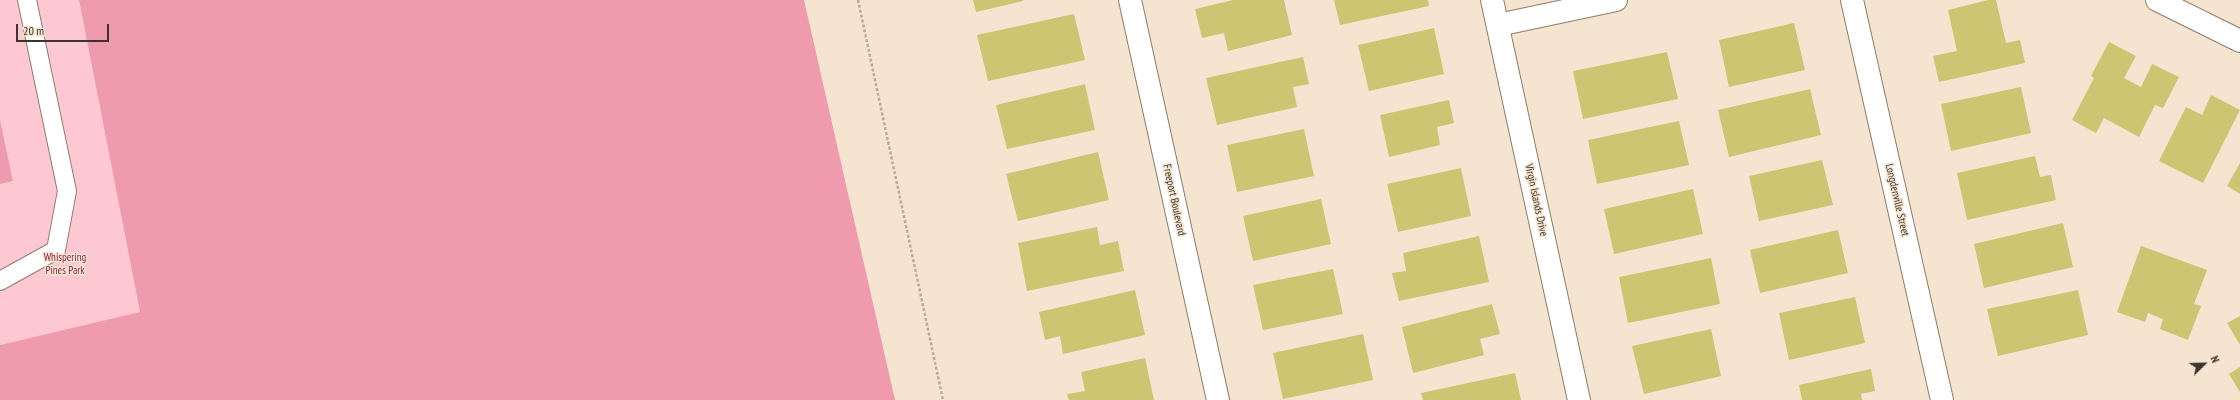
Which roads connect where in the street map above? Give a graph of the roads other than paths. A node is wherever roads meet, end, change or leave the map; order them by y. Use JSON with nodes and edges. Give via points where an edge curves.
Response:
{"nodes":[{"id":1,"x":27,"y":0,"type":"edge"},
{"id":2,"x":1130,"y":0,"type":"edge"},
{"id":3,"x":1492,"y":0,"type":"edge"},
{"id":4,"x":1616,"y":0,"type":"edge"},
{"id":5,"x":1852,"y":0,"type":"edge"},
{"id":6,"x":2156,"y":0,"type":"edge"},
{"id":7,"x":1498,"y":25,"type":"junction"},
{"id":8,"x":2240,"y":41,"type":"edge"},
{"id":9,"x":0,"y":281,"type":"edge"},
{"id":10,"x":1218,"y":400,"type":"edge"},
{"id":11,"x":1579,"y":400,"type":"edge"},
{"id":12,"x":1942,"y":400,"type":"edge"}],
"edges":[{"from":1,"to":9,"type":"lane","via":[[67,191],[56,250]]},
{"from":2,"to":10,"type":"street","name":"Freeport Boulevard"},
{"from":3,"to":7,"type":"street","name":"Virgin Islands Drive"},
{"from":4,"to":7,"type":"street"},
{"from":5,"to":12,"type":"street","name":"Longdenville Street"},
{"from":6,"to":8,"type":"street"},
{"from":7,"to":11,"type":"street","name":"Virgin Islands Drive"}]}
